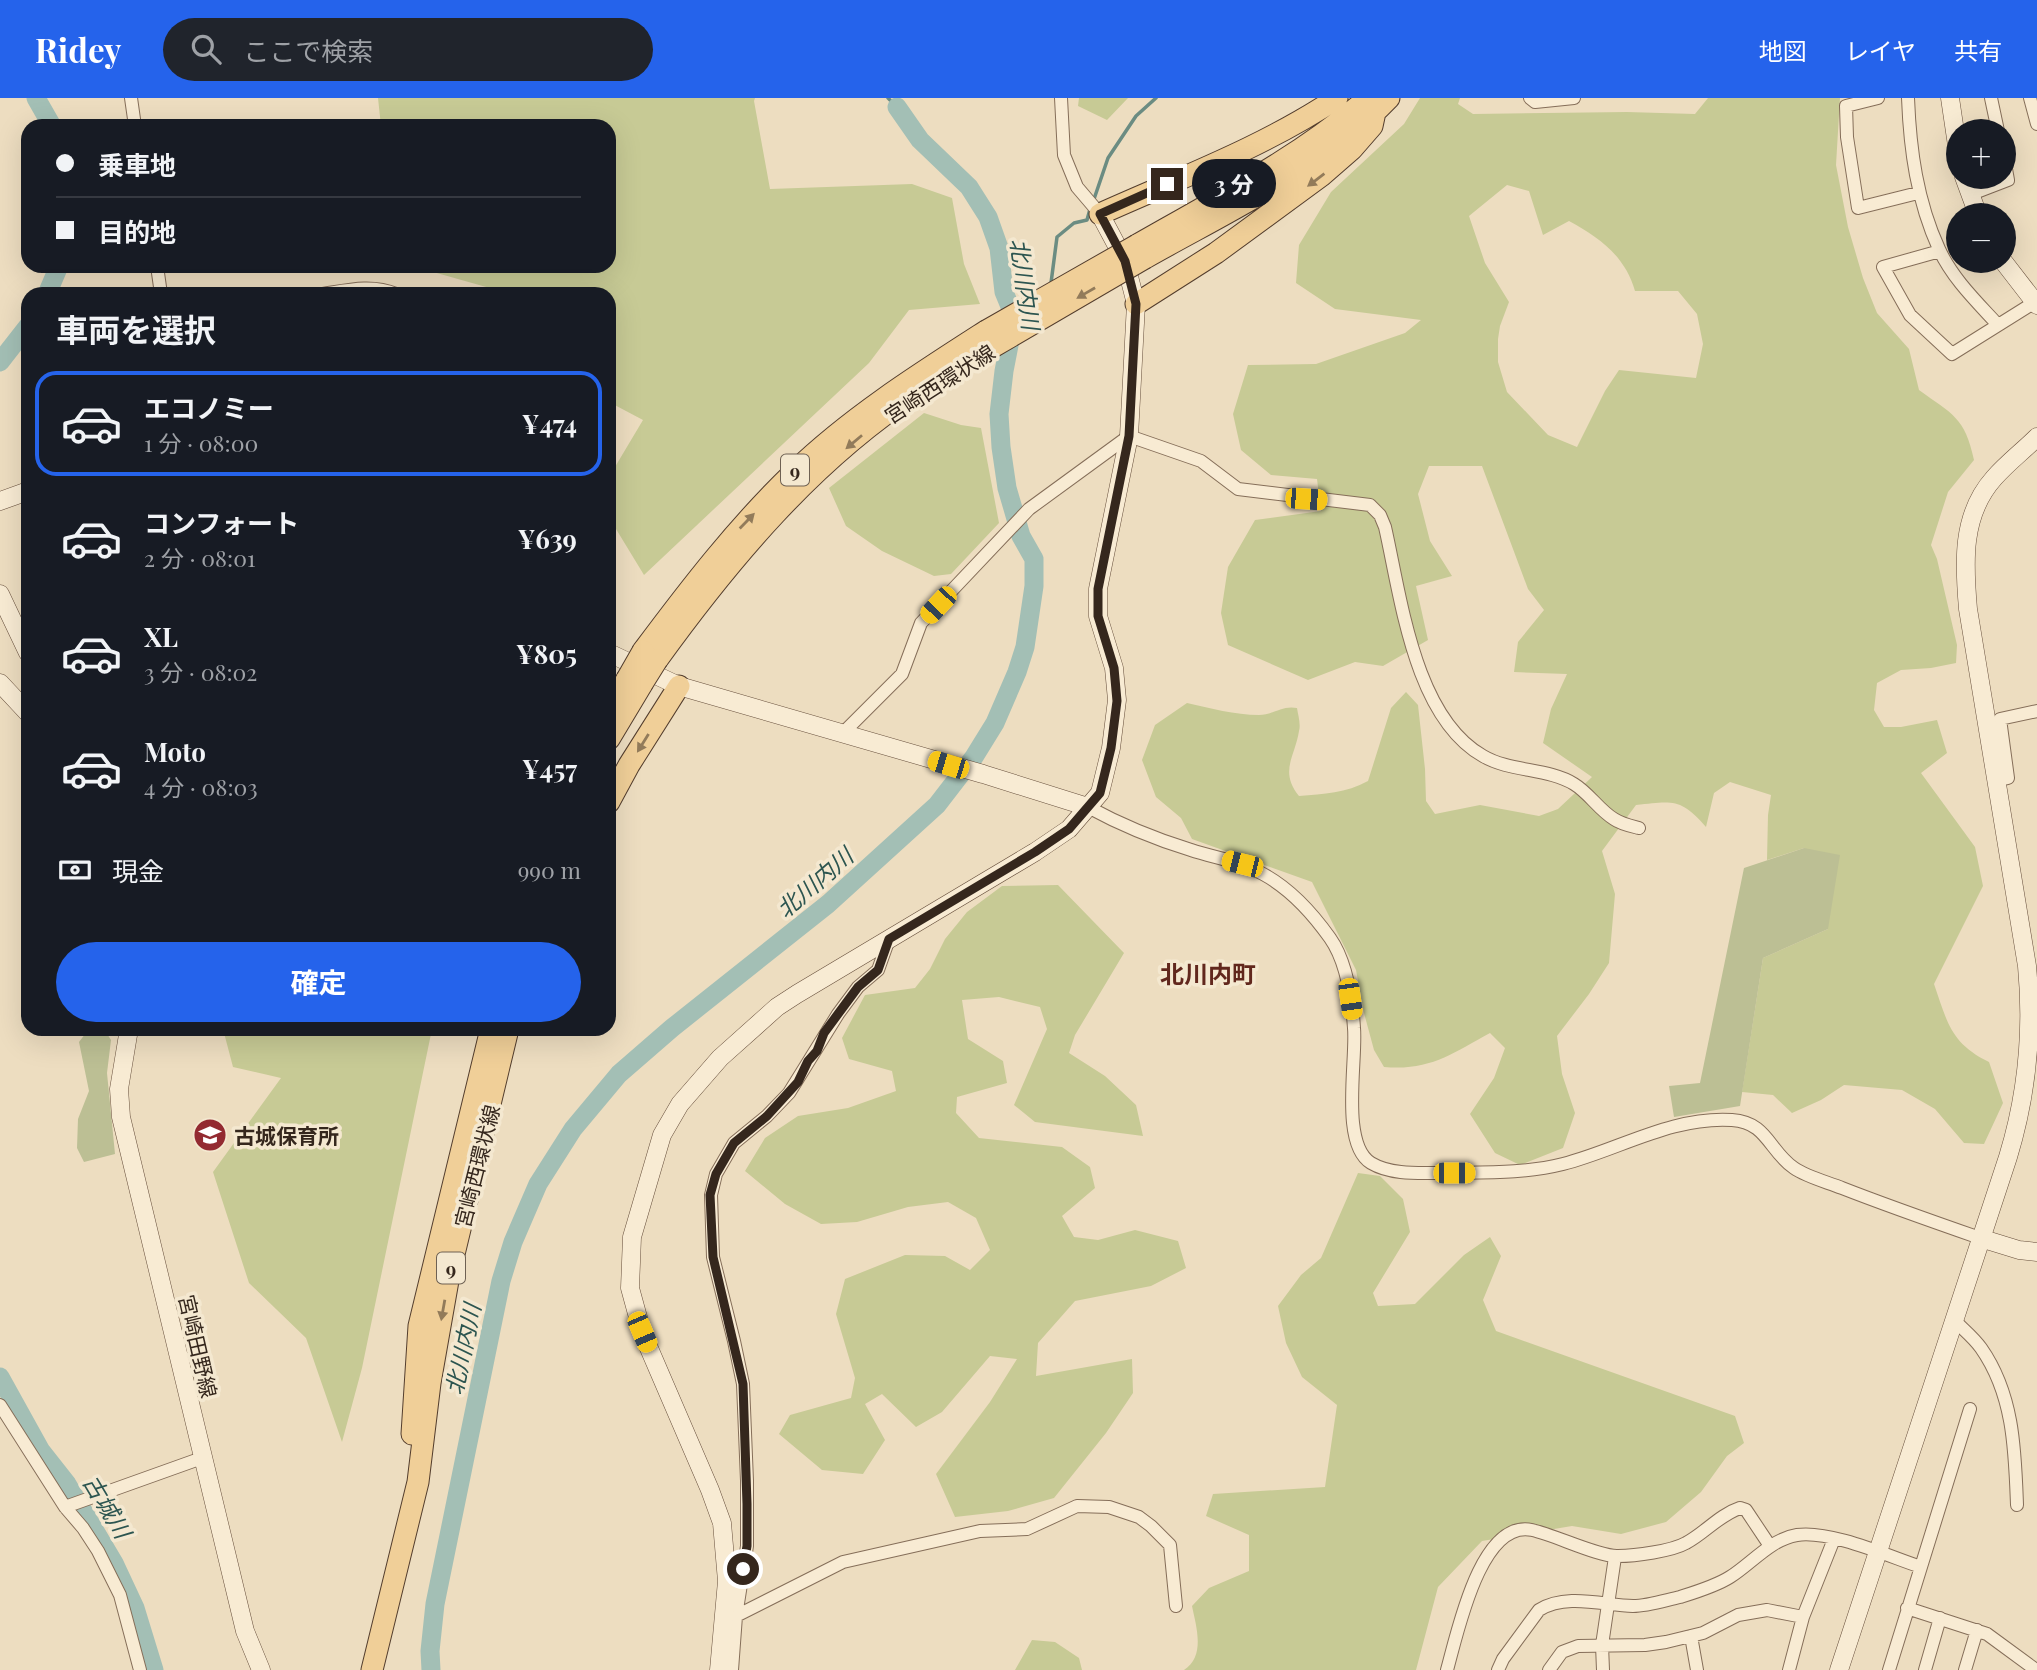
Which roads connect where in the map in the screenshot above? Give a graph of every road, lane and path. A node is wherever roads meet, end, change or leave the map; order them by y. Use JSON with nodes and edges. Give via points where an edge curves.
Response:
{"nodes":[{"id":1,"x":131,"y":98,"type":"edge"},
{"id":2,"x":1061,"y":98,"type":"edge"},
{"id":3,"x":1337,"y":98,"type":"edge"},
{"id":4,"x":1530,"y":98,"type":"edge"},
{"id":5,"x":1574,"y":98,"type":"edge"},
{"id":6,"x":1878,"y":98,"type":"edge"},
{"id":7,"x":1908,"y":98,"type":"edge"},
{"id":8,"x":1950,"y":98,"type":"edge"},
{"id":9,"x":1991,"y":98,"type":"edge"},
{"id":10,"x":2030,"y":98,"type":"edge"},
{"id":11,"x":1377,"y":103,"type":"edge"},
{"id":12,"x":134,"y":119,"type":"edge"},
{"id":13,"x":1953,"y":119,"type":"edge"},
{"id":14,"x":1995,"y":119,"type":"edge"},
{"id":15,"x":2037,"y":124,"type":"edge"},
{"id":16,"x":1967,"y":189,"type":"edge"},
{"id":17,"x":1985,"y":189,"type":"edge"},
{"id":18,"x":1918,"y":194,"type":"junction"},
{"id":19,"x":1969,"y":195,"type":"junction"},
{"id":20,"x":1973,"y":203,"type":"edge"},
{"id":21,"x":1100,"y":214,"type":"junction"},
{"id":22,"x":1940,"y":251,"type":"junction"},
{"id":23,"x":2012,"y":273,"type":"edge"},
{"id":24,"x":1136,"y":304,"type":"junction"},
{"id":25,"x":2036,"y":304,"type":"edge"},
{"id":26,"x":1998,"y":326,"type":"junction"},
{"id":27,"x":1129,"y":436,"type":"junction"},
{"id":28,"x":2037,"y":437,"type":"edge"},
{"id":29,"x":21,"y":494,"type":"edge"},
{"id":30,"x":0,"y":501,"type":"edge"},
{"id":31,"x":0,"y":594,"type":"edge"},
{"id":32,"x":21,"y":638,"type":"edge"},
{"id":33,"x":616,"y":656,"type":"edge"},
{"id":34,"x":635,"y":682,"type":"junction"},
{"id":35,"x":0,"y":683,"type":"edge"},
{"id":36,"x":679,"y":686,"type":"junction"},
{"id":37,"x":616,"y":703,"type":"edge"},
{"id":38,"x":21,"y":706,"type":"edge"},
{"id":39,"x":2037,"y":711,"type":"edge"},
{"id":40,"x":616,"y":724,"type":"edge"},
{"id":41,"x":843,"y":733,"type":"junction"},
{"id":42,"x":1995,"y":781,"type":"junction"},
{"id":43,"x":616,"y":789,"type":"edge"},
{"id":44,"x":1088,"y":807,"type":"junction"},
{"id":45,"x":1639,"y":828,"type":"dead end"},
{"id":46,"x":889,"y":939,"type":"junction"},
{"id":47,"x":128,"y":1036,"type":"edge"},
{"id":48,"x":506,"y":1036,"type":"edge"},
{"id":49,"x":485,"y":1040,"type":"edge"},
{"id":50,"x":1980,"y":1238,"type":"junction"},
{"id":51,"x":2037,"y":1252,"type":"edge"},
{"id":52,"x":1955,"y":1321,"type":"junction"},
{"id":53,"x":0,"y":1405,"type":"edge"},
{"id":54,"x":1970,"y":1409,"type":"dead end"},
{"id":55,"x":202,"y":1458,"type":"junction"},
{"id":56,"x":2017,"y":1505,"type":"dead end"},
{"id":57,"x":65,"y":1507,"type":"junction"},
{"id":58,"x":410,"y":1510,"type":"junction"},
{"id":59,"x":1835,"y":1539,"type":"junction"},
{"id":60,"x":1770,"y":1546,"type":"junction"},
{"id":61,"x":1876,"y":1552,"type":"junction"},
{"id":62,"x":1615,"y":1557,"type":"junction"},
{"id":63,"x":1921,"y":1567,"type":"junction"},
{"id":64,"x":1609,"y":1604,"type":"junction"},
{"id":65,"x":1176,"y":1606,"type":"dead end"},
{"id":66,"x":1907,"y":1608,"type":"junction"},
{"id":67,"x":736,"y":1616,"type":"junction"},
{"id":68,"x":1803,"y":1617,"type":"junction"},
{"id":69,"x":1940,"y":1618,"type":"junction"},
{"id":70,"x":1977,"y":1630,"type":"junction"},
{"id":71,"x":1691,"y":1636,"type":"junction"},
{"id":72,"x":1602,"y":1645,"type":"junction"},
{"id":73,"x":140,"y":1670,"type":"edge"},
{"id":74,"x":261,"y":1670,"type":"edge"},
{"id":75,"x":372,"y":1670,"type":"edge"},
{"id":76,"x":719,"y":1670,"type":"edge"},
{"id":77,"x":732,"y":1670,"type":"edge"},
{"id":78,"x":1447,"y":1670,"type":"edge"},
{"id":79,"x":1498,"y":1670,"type":"edge"},
{"id":80,"x":1549,"y":1670,"type":"edge"},
{"id":81,"x":1603,"y":1670,"type":"edge"},
{"id":82,"x":1697,"y":1670,"type":"edge"},
{"id":83,"x":1789,"y":1670,"type":"edge"},
{"id":84,"x":1839,"y":1670,"type":"edge"},
{"id":85,"x":1889,"y":1670,"type":"edge"},
{"id":86,"x":1925,"y":1670,"type":"edge"},
{"id":87,"x":1965,"y":1670,"type":"edge"},
{"id":88,"x":2036,"y":1670,"type":"edge"}],
"edges":[{"from":1,"to":12,"type":"street"},
{"from":2,"to":21,"type":"street","via":[[1064,155],[1077,187]]},
{"from":3,"to":21,"type":"main road","via":[[1256,145]]},
{"from":4,"to":5,"type":"street","via":[[1535,102]]},
{"from":6,"to":18,"type":"street","via":[[1846,106],[1858,208]]},
{"from":7,"to":18,"type":"street"},
{"from":8,"to":13,"type":"street"},
{"from":9,"to":14,"type":"street"},
{"from":10,"to":15,"type":"street"},
{"from":11,"to":24,"type":"main road","one_way":true,"via":[[1372,126],[1321,176],[1216,253]]},
{"from":11,"to":34,"type":"main road","name":"宮崎西環状線","number":"9","bridge":true,"via":[[1141,252],[989,340],[909,380],[850,422],[728,541]]},
{"from":16,"to":19,"type":"street"},
{"from":17,"to":19,"type":"street"},
{"from":18,"to":22,"type":"street"},
{"from":19,"to":20,"type":"street"},
{"from":21,"to":24,"type":"street","via":[[1125,261]]},
{"from":22,"to":26,"type":"street"},
{"from":22,"to":26,"type":"street","via":[[1883,267],[1910,316],[1952,354]]},
{"from":23,"to":25,"type":"street"},
{"from":24,"to":27,"type":"street"},
{"from":25,"to":26,"type":"street"},
{"from":27,"to":41,"type":"street","via":[[1029,509],[921,623],[902,674]]},
{"from":27,"to":44,"type":"street","via":[[1098,589],[1098,616],[1114,668],[1115,712],[1100,793]]},
{"from":27,"to":45,"type":"street","via":[[1201,461],[1238,489],[1370,505],[1385,527],[1413,648],[1442,717],[1482,756],[1562,778],[1614,820]]},
{"from":28,"to":42,"type":"street","via":[[1992,480],[1980,498],[1965,552],[1968,609]]},
{"from":29,"to":30,"type":"street"},
{"from":31,"to":32,"type":"street"},
{"from":33,"to":36,"type":"street"},
{"from":34,"to":37,"type":"main road","name":"宮崎西環状線","number":"9"},
{"from":34,"to":40,"type":"main road","name":"宮崎西環状線","number":"9"},
{"from":35,"to":38,"type":"street"},
{"from":36,"to":41,"type":"street"},
{"from":36,"to":43,"type":"main road","one_way":true},
{"from":39,"to":42,"type":"street","via":[[2000,719],[2008,778]]},
{"from":41,"to":44,"type":"street"},
{"from":42,"to":50,"type":"street","via":[[2027,965],[2030,1024],[2018,1124]]},
{"from":44,"to":46,"type":"street","via":[[1069,829],[1035,852]]},
{"from":44,"to":50,"type":"street","via":[[1122,825],[1264,874],[1330,938],[1342,963],[1355,1030],[1354,1129],[1365,1158],[1376,1166],[1410,1173],[1526,1169],[1561,1164],[1692,1123],[1742,1121],[1753,1124],[1796,1170]]},
{"from":46,"to":67,"type":"street","via":[[878,970],[838,1014],[789,1093],[734,1143],[710,1195],[713,1257],[743,1384],[747,1546]]},
{"from":46,"to":76,"type":"street","via":[[777,1007],[720,1058],[680,1104],[662,1135],[632,1237],[630,1288],[642,1332],[722,1522],[727,1581]]},
{"from":47,"to":55,"type":"street","name":"宮崎田野線","via":[[120,1079],[121,1117]]},
{"from":48,"to":58,"type":"main road","name":"宮崎西環状線","number":"9","one_way":true,"via":[[449,1275]]},
{"from":49,"to":58,"type":"main road","name":"宮崎西環状線","number":"9","via":[[419,1326]]},
{"from":50,"to":51,"type":"street"},
{"from":50,"to":52,"type":"street"},
{"from":52,"to":56,"type":"street","via":[[1981,1348],[2002,1389],[2014,1436]]},
{"from":52,"to":61,"type":"street"},
{"from":53,"to":57,"type":"street"},
{"from":54,"to":63,"type":"street"},
{"from":55,"to":57,"type":"street"},
{"from":55,"to":74,"type":"street","name":"宮崎田野線","via":[[245,1631]]},
{"from":57,"to":73,"type":"street","via":[[98,1551],[120,1595]]},
{"from":58,"to":75,"type":"main road","name":"宮崎西環状線","number":"9"},
{"from":59,"to":60,"type":"street","via":[[1794,1535]]},
{"from":59,"to":61,"type":"street"},
{"from":59,"to":68,"type":"street"},
{"from":60,"to":62,"type":"street","via":[[1740,1508],[1684,1545]]},
{"from":60,"to":64,"type":"street","via":[[1728,1578],[1682,1596],[1636,1606]]},
{"from":61,"to":63,"type":"street"},
{"from":61,"to":84,"type":"street"},
{"from":62,"to":64,"type":"street"},
{"from":62,"to":78,"type":"street","via":[[1530,1529],[1510,1533],[1481,1566]]},
{"from":63,"to":66,"type":"street"},
{"from":64,"to":72,"type":"street"},
{"from":64,"to":79,"type":"street","via":[[1565,1601],[1547,1605]]},
{"from":65,"to":67,"type":"street","via":[[1170,1545],[1139,1517],[1109,1507],[1077,1506],[1027,1529],[980,1531],[843,1562]]},
{"from":66,"to":69,"type":"street"},
{"from":66,"to":85,"type":"street"},
{"from":67,"to":77,"type":"street"},
{"from":68,"to":71,"type":"street","via":[[1767,1610],[1738,1615]]},
{"from":68,"to":83,"type":"street"},
{"from":69,"to":70,"type":"street"},
{"from":69,"to":86,"type":"street"},
{"from":70,"to":87,"type":"street"},
{"from":70,"to":88,"type":"street"},
{"from":71,"to":72,"type":"street","via":[[1645,1645]]},
{"from":71,"to":82,"type":"street"},
{"from":72,"to":80,"type":"street","via":[[1567,1649]]},
{"from":72,"to":81,"type":"street"}]}
